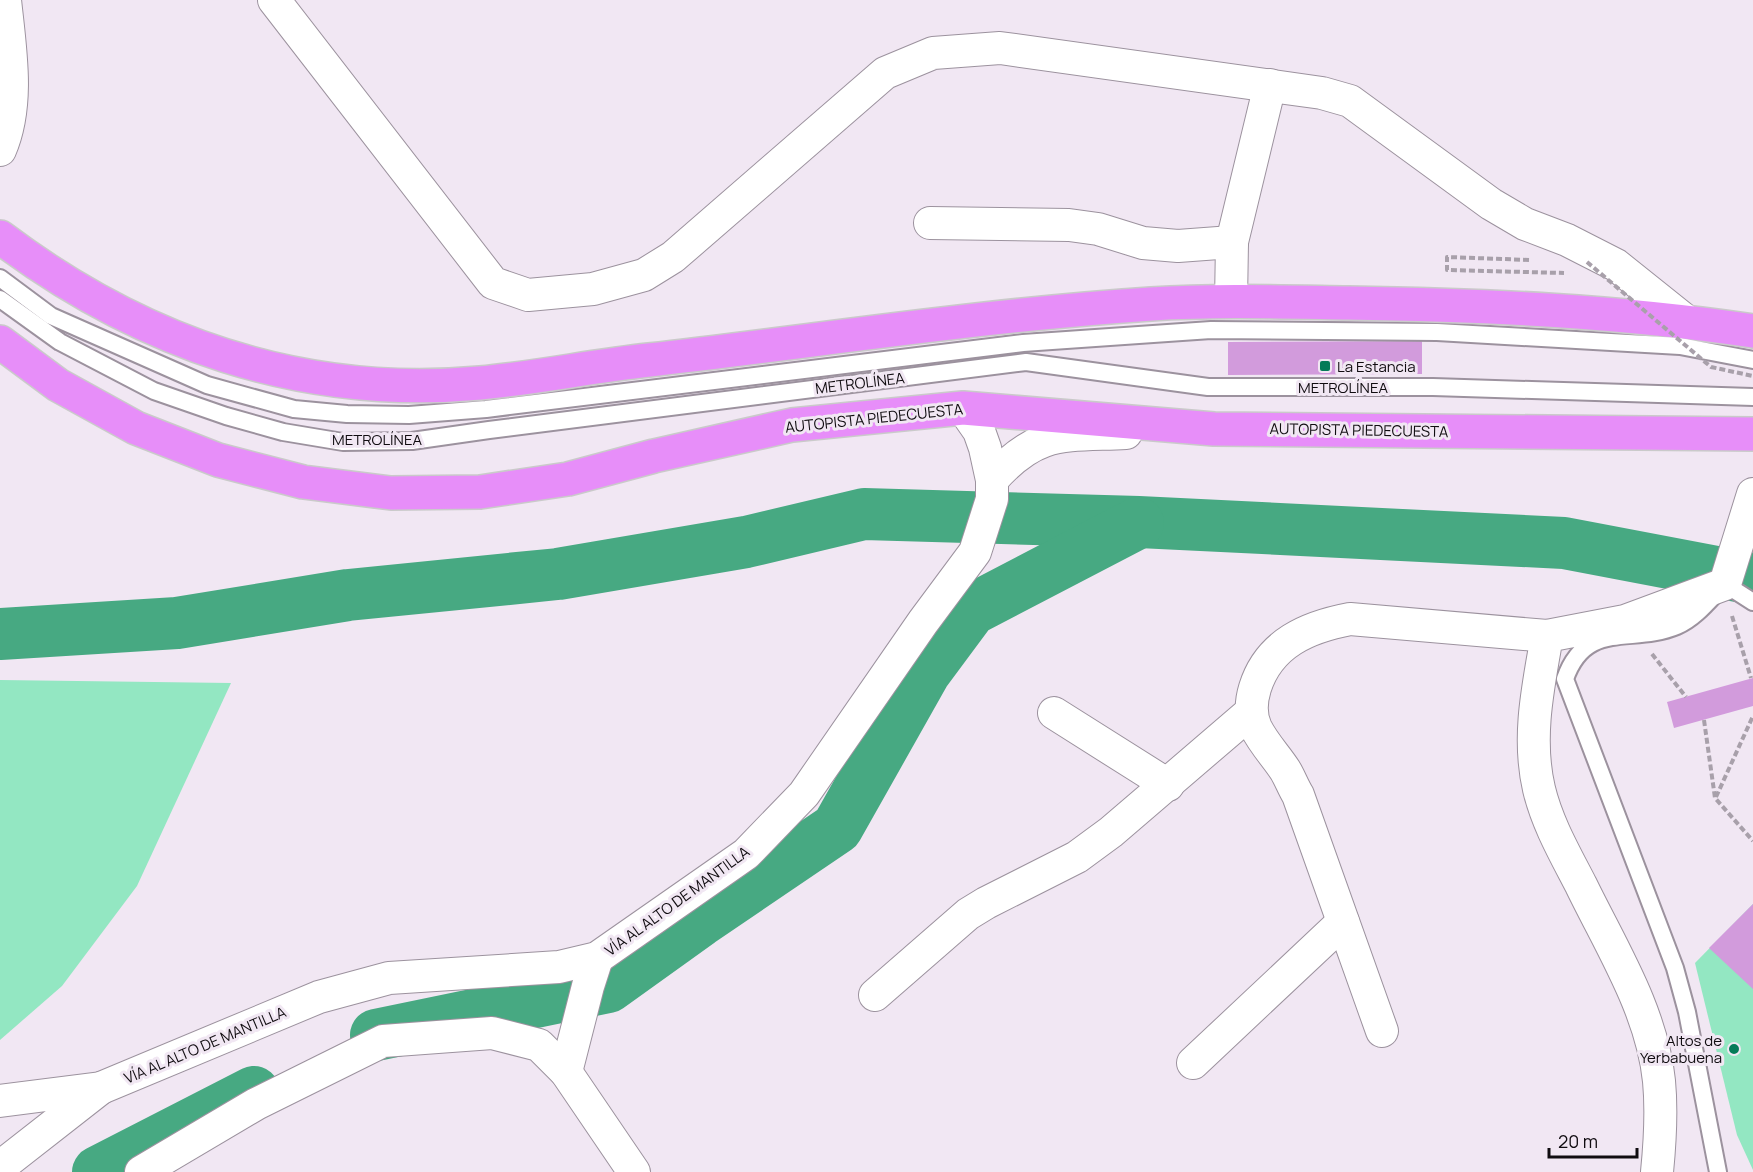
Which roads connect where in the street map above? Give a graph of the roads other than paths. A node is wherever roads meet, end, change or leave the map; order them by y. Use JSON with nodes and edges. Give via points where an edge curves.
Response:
{"nodes":[{"id":1,"x":5,"y":0,"type":"edge"},
{"id":2,"x":274,"y":0,"type":"edge"},
{"id":3,"x":1270,"y":85,"type":"junction"},
{"id":4,"x":0,"y":150,"type":"edge"},
{"id":5,"x":930,"y":223,"type":"dead end"},
{"id":6,"x":0,"y":237,"type":"edge"},
{"id":7,"x":1232,"y":242,"type":"junction"},
{"id":8,"x":0,"y":278,"type":"edge"},
{"id":9,"x":0,"y":299,"type":"edge"},
{"id":10,"x":1231,"y":302,"type":"junction"},
{"id":11,"x":1686,"y":321,"type":"junction"},
{"id":12,"x":1753,"y":331,"type":"edge"},
{"id":13,"x":0,"y":342,"type":"edge"},
{"id":14,"x":1753,"y":360,"type":"edge"},
{"id":15,"x":1753,"y":397,"type":"edge"},
{"id":16,"x":963,"y":408,"type":"junction"},
{"id":17,"x":1214,"y":429,"type":"junction"},
{"id":18,"x":1753,"y":434,"type":"edge"},
{"id":19,"x":992,"y":489,"type":"junction"},
{"id":20,"x":1753,"y":494,"type":"edge"},
{"id":21,"x":1725,"y":584,"type":"junction"},
{"id":22,"x":1753,"y":602,"type":"edge"},
{"id":23,"x":1547,"y":636,"type":"junction"},
{"id":24,"x":1251,"y":712,"type":"junction"},
{"id":25,"x":1054,"y":713,"type":"dead end"},
{"id":26,"x":1168,"y":785,"type":"junction"},
{"id":27,"x":1343,"y":922,"type":"junction"},
{"id":28,"x":592,"y":972,"type":"junction"},
{"id":29,"x":875,"y":995,"type":"dead end"},
{"id":30,"x":1382,"y":1031,"type":"dead end"},
{"id":31,"x":568,"y":1060,"type":"junction"},
{"id":32,"x":1193,"y":1063,"type":"dead end"},
{"id":33,"x":101,"y":1088,"type":"junction"},
{"id":34,"x":0,"y":1101,"type":"edge"},
{"id":35,"x":0,"y":1167,"type":"edge"},
{"id":36,"x":141,"y":1172,"type":"edge"},
{"id":37,"x":634,"y":1172,"type":"edge"},
{"id":38,"x":1657,"y":1172,"type":"edge"},
{"id":39,"x":1718,"y":1172,"type":"edge"}],
"edges":[{"from":1,"to":4,"type":"street","via":[[11,54],[10,109]]},
{"from":2,"to":3,"type":"street","via":[[493,283],[528,294],[593,289],[644,275],[673,257],[885,73],[933,53],[1000,48]]},
{"from":3,"to":7,"type":"street"},
{"from":3,"to":11,"type":"street","via":[[1350,101],[1491,204],[1525,224],[1617,264]]},
{"from":5,"to":7,"type":"street","via":[[1069,225],[1143,243],[1179,246]]},
{"from":6,"to":10,"type":"highway","via":[[76,290],[159,333],[247,363],[385,385],[478,384],[988,318],[1154,304]]},
{"from":7,"to":10,"type":"street"},
{"from":8,"to":14,"type":"lane","name":"METROLÍNEA","via":[[51,316],[207,385],[294,409],[347,414],[409,415],[486,409],[1023,342],[1211,330],[1449,332],[1680,346]]},
{"from":9,"to":15,"type":"lane","name":"METROLÍNEA","via":[[60,342],[154,391],[283,432],[343,442],[412,441],[1026,362],[1208,387],[1433,387]]},
{"from":10,"to":11,"type":"highway","via":[[1454,305]]},
{"from":11,"to":12,"type":"highway"},
{"from":13,"to":16,"type":"highway","name":"AUTOPISTA PIEDECUESTA","via":[[58,385],[136,428],[218,460],[303,482],[391,492],[480,492],[568,479],[792,425]]},
{"from":16,"to":17,"type":"highway","name":"AUTOPISTA PIEDECUESTA"},
{"from":16,"to":19,"type":"street","via":[[979,431]]},
{"from":17,"to":18,"type":"highway","name":"AUTOPISTA PIEDECUESTA"},
{"from":17,"to":19,"type":"street","name":"VÍA AL ALTO DE MANTILLA","via":[[1056,436],[1031,445],[1008,461]]},
{"from":19,"to":28,"type":"street","name":"VÍA AL ALTO DE MANTILLA","via":[[975,552],[804,794],[746,854]]},
{"from":20,"to":21,"type":"street"},
{"from":21,"to":22,"type":"lane"},
{"from":21,"to":23,"type":"street","via":[[1625,621]]},
{"from":21,"to":39,"type":"lane","via":[[1680,625],[1592,642],[1576,657],[1566,680],[1675,968]]},
{"from":23,"to":24,"type":"street","via":[[1372,620],[1350,619],[1321,625],[1302,633],[1270,658],[1258,679]]},
{"from":23,"to":38,"type":"street","via":[[1534,709],[1533,752],[1539,789],[1550,823],[1641,1008],[1653,1046],[1661,1122]]},
{"from":24,"to":26,"type":"street"},
{"from":24,"to":27,"type":"street","via":[[1256,728],[1298,795]]},
{"from":25,"to":26,"type":"street"},
{"from":26,"to":29,"type":"street","via":[[1077,857],[968,914]]},
{"from":27,"to":30,"type":"street"},
{"from":27,"to":32,"type":"street"},
{"from":28,"to":31,"type":"street"},
{"from":28,"to":33,"type":"street","name":"VÍA AL ALTO DE MANTILLA","via":[[559,967],[389,978],[319,997]]},
{"from":31,"to":36,"type":"street","via":[[539,1045],[492,1033],[382,1041],[256,1104]]},
{"from":31,"to":37,"type":"street"},
{"from":33,"to":34,"type":"street","name":"VÍA AL ALTO DE MANTILLA"},
{"from":33,"to":35,"type":"street"}]}
